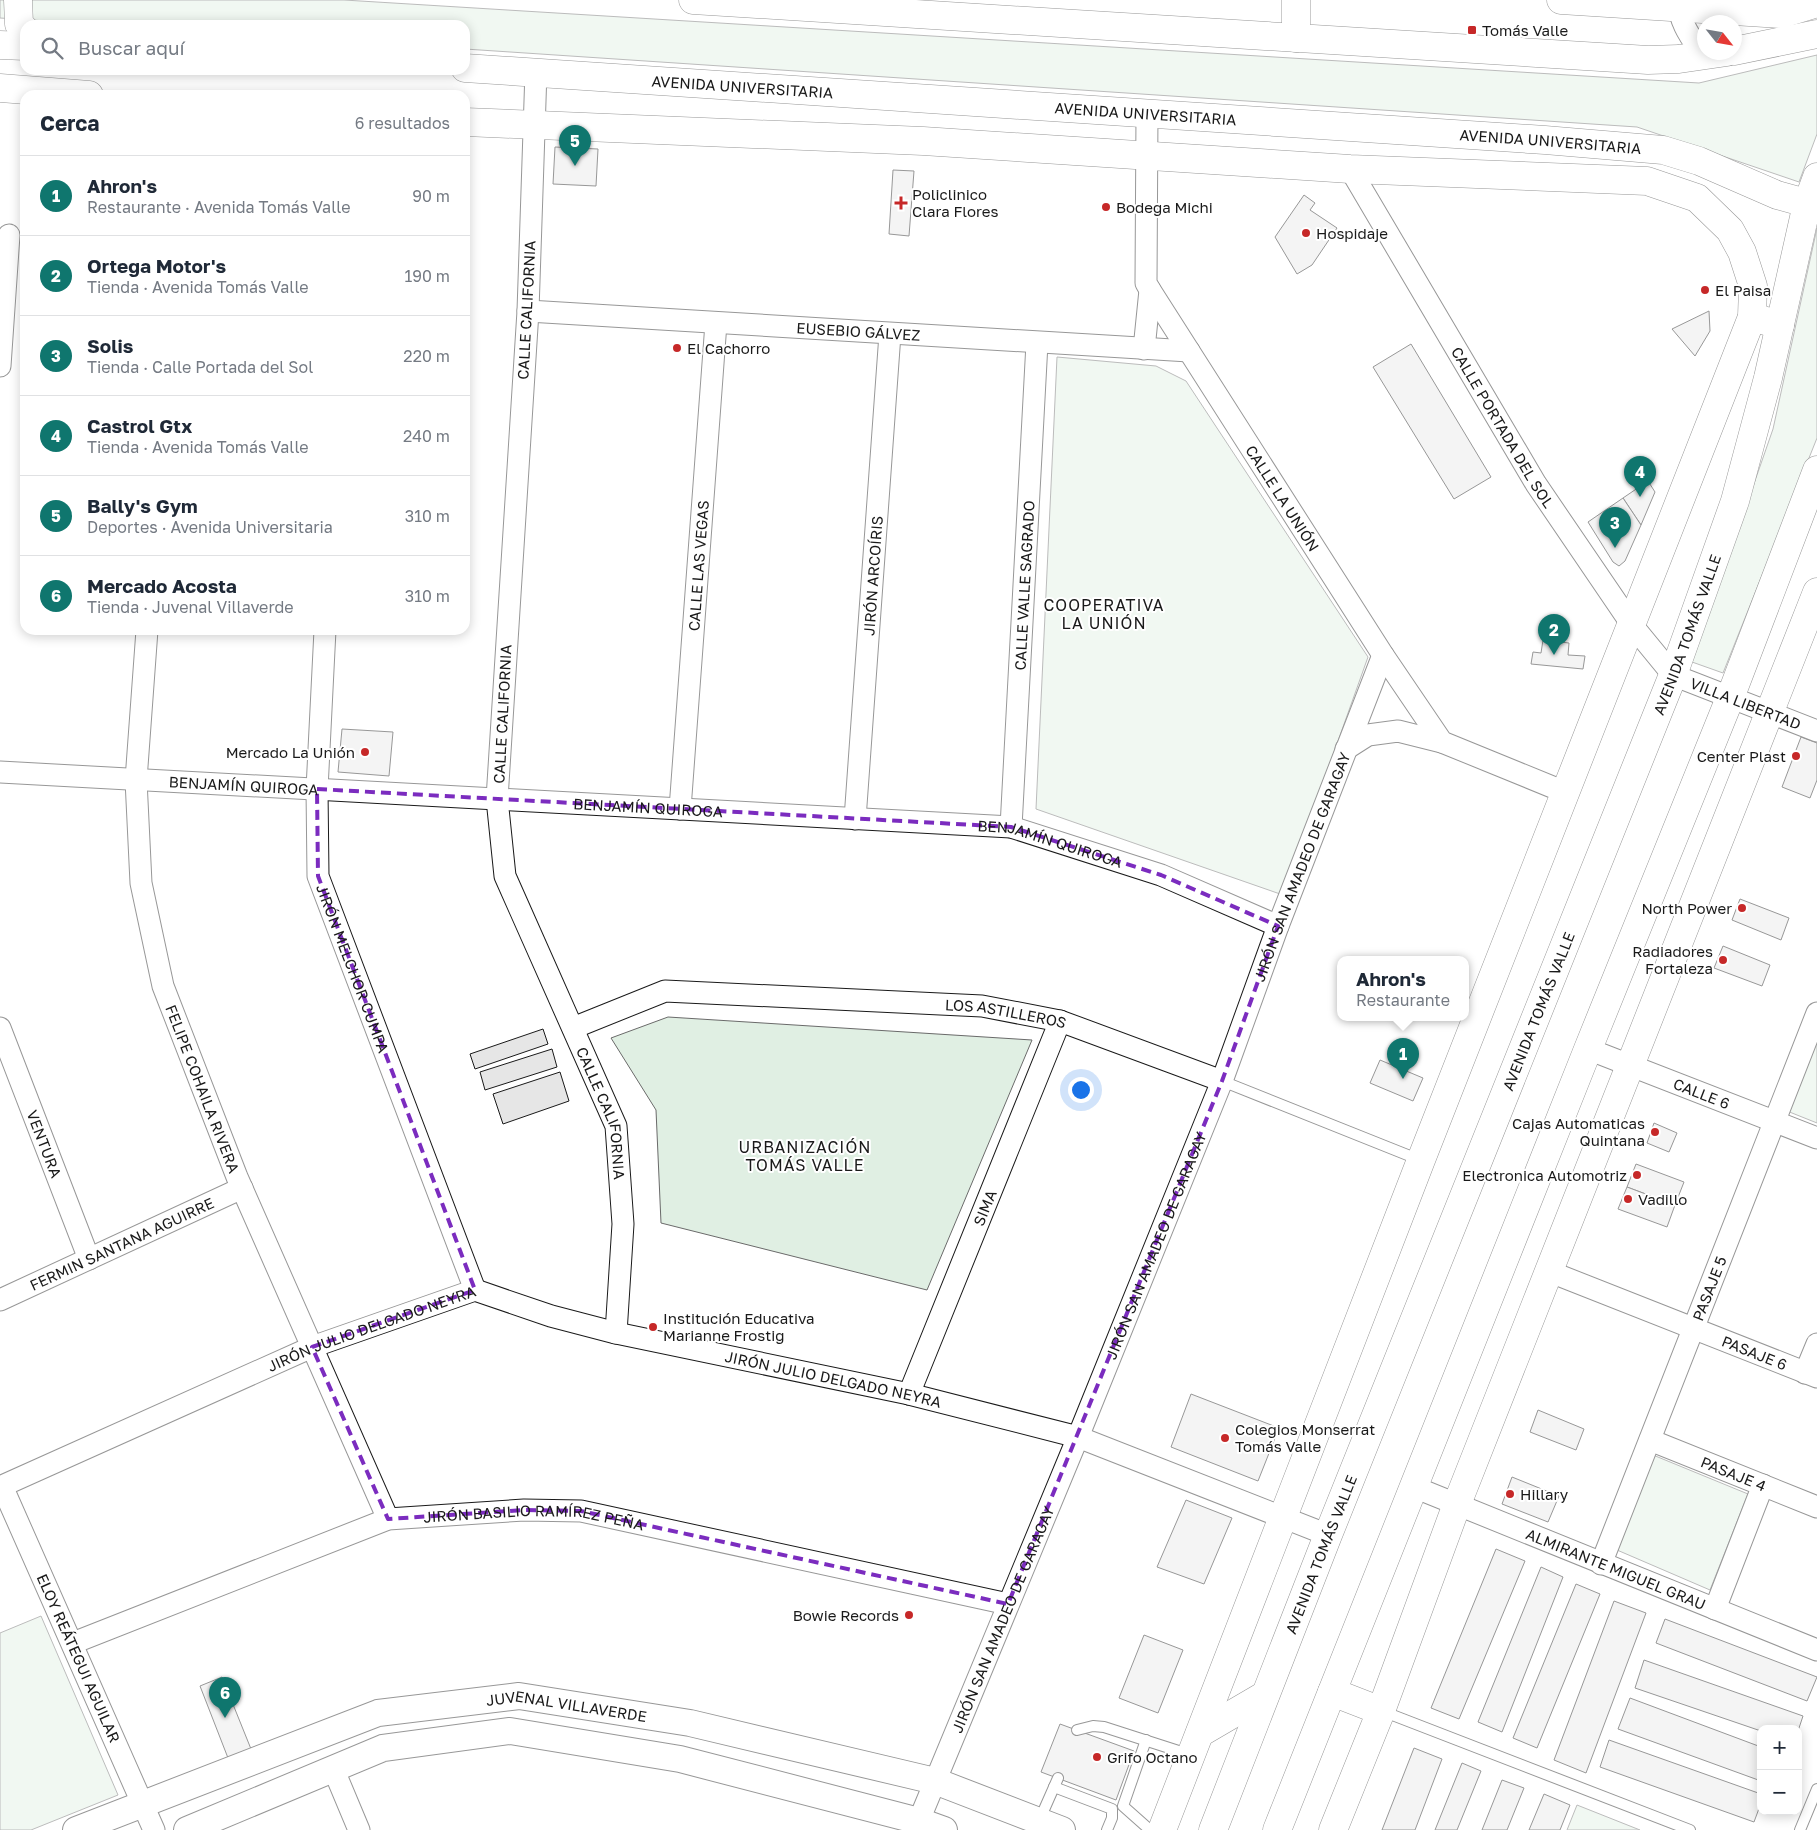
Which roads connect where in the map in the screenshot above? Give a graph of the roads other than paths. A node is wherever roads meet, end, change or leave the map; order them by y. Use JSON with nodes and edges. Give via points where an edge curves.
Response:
{"nodes":[{"id":1,"x":18,"y":0,"type":"edge"},
{"id":2,"x":693,"y":0,"type":"edge"},
{"id":3,"x":1296,"y":0,"type":"edge"},
{"id":4,"x":1561,"y":0,"type":"edge"},
{"id":5,"x":1817,"y":3,"type":"edge"},
{"id":6,"x":1679,"y":4,"type":"edge"},
{"id":7,"x":885,"y":6,"type":"edge"},
{"id":8,"x":20,"y":25,"type":"edge"},
{"id":9,"x":1817,"y":34,"type":"edge"},
{"id":10,"x":1296,"y":38,"type":"junction"},
{"id":11,"x":1697,"y":39,"type":"edge"},
{"id":12,"x":0,"y":45,"type":"edge"},
{"id":13,"x":20,"y":46,"type":"edge"},
{"id":14,"x":1742,"y":49,"type":"edge"},
{"id":15,"x":1697,"y":56,"type":"edge"},
{"id":16,"x":470,"y":68,"type":"edge"},
{"id":17,"x":536,"y":71,"type":"junction"},
{"id":18,"x":0,"y":88,"type":"edge"},
{"id":19,"x":25,"y":90,"type":"edge"},
{"id":20,"x":1148,"y":113,"type":"junction"},
{"id":21,"x":470,"y":122,"type":"edge"},
{"id":22,"x":534,"y":125,"type":"junction"},
{"id":23,"x":1146,"y":157,"type":"junction"},
{"id":24,"x":1350,"y":169,"type":"junction"},
{"id":25,"x":1817,"y":178,"type":"edge"},
{"id":26,"x":1812,"y":205,"type":"edge"},
{"id":27,"x":12,"y":235,"type":"edge"},
{"id":28,"x":1150,"y":290,"type":"junction"},
{"id":29,"x":528,"y":311,"type":"junction"},
{"id":30,"x":1752,"y":317,"type":"junction"},
{"id":31,"x":716,"y":323,"type":"junction"},
{"id":32,"x":1780,"y":325,"type":"junction"},
{"id":33,"x":890,"y":334,"type":"junction"},
{"id":34,"x":1037,"y":343,"type":"junction"},
{"id":35,"x":1144,"y":349,"type":"junction"},
{"id":36,"x":1189,"y":351,"type":"junction"},
{"id":37,"x":0,"y":366,"type":"edge"},
{"id":38,"x":1817,"y":470,"type":"edge"},
{"id":39,"x":1817,"y":592,"type":"edge"},
{"id":40,"x":1632,"y":625,"type":"junction"},
{"id":41,"x":147,"y":635,"type":"edge"},
{"id":42,"x":326,"y":635,"type":"edge"},
{"id":43,"x":1383,"y":655,"type":"junction"},
{"id":44,"x":1673,"y":675,"type":"junction"},
{"id":45,"x":1730,"y":698,"type":"junction"},
{"id":46,"x":1769,"y":712,"type":"junction"},
{"id":47,"x":1817,"y":731,"type":"edge"},
{"id":48,"x":1442,"y":742,"type":"junction"},
{"id":49,"x":1346,"y":750,"type":"junction"},
{"id":50,"x":0,"y":772,"type":"edge"},
{"id":51,"x":136,"y":780,"type":"junction"},
{"id":52,"x":317,"y":789,"type":"junction"},
{"id":53,"x":1567,"y":793,"type":"junction"},
{"id":54,"x":497,"y":799,"type":"junction"},
{"id":55,"x":680,"y":809,"type":"junction"},
{"id":56,"x":856,"y":819,"type":"junction"},
{"id":57,"x":1011,"y":827,"type":"junction"},
{"id":58,"x":1278,"y":926,"type":"junction"},
{"id":59,"x":1817,"y":1013,"type":"edge"},
{"id":60,"x":1060,"y":1021,"type":"junction"},
{"id":61,"x":0,"y":1028,"type":"edge"},
{"id":62,"x":573,"y":1028,"type":"junction"},
{"id":63,"x":1588,"y":1049,"type":"junction"},
{"id":64,"x":1631,"y":1066,"type":"junction"},
{"id":65,"x":1222,"y":1080,"type":"junction"},
{"id":66,"x":1774,"y":1121,"type":"junction"},
{"id":67,"x":1817,"y":1138,"type":"edge"},
{"id":68,"x":1421,"y":1160,"type":"junction"},
{"id":69,"x":242,"y":1188,"type":"junction"},
{"id":70,"x":90,"y":1259,"type":"junction"},
{"id":71,"x":1548,"y":1271,"type":"junction"},
{"id":72,"x":475,"y":1290,"type":"junction"},
{"id":73,"x":0,"y":1300,"type":"edge"},
{"id":74,"x":1693,"y":1329,"type":"junction"},
{"id":75,"x":616,"y":1334,"type":"junction"},
{"id":76,"x":1817,"y":1344,"type":"edge"},
{"id":77,"x":312,"y":1347,"type":"junction"},
{"id":78,"x":1811,"y":1375,"type":"edge"},
{"id":79,"x":910,"y":1394,"type":"junction"},
{"id":80,"x":1078,"y":1437,"type":"junction"},
{"id":81,"x":1650,"y":1440,"type":"junction"},
{"id":82,"x":1763,"y":1485,"type":"junction"},
{"id":83,"x":2,"y":1486,"type":"joint"},
{"id":84,"x":1414,"y":1487,"type":"junction"},
{"id":85,"x":1457,"y":1504,"type":"junction"},
{"id":86,"x":1817,"y":1506,"type":"edge"},
{"id":87,"x":1284,"y":1518,"type":"junction"},
{"id":88,"x":388,"y":1519,"type":"junction"},
{"id":89,"x":1328,"y":1535,"type":"junction"},
{"id":90,"x":1601,"y":1564,"type":"junction"},
{"id":91,"x":1008,"y":1604,"type":"junction"},
{"id":92,"x":1715,"y":1609,"type":"junction"},
{"id":93,"x":73,"y":1643,"type":"junction"},
{"id":94,"x":1817,"y":1650,"type":"edge"},
{"id":95,"x":1332,"y":1692,"type":"junction"},
{"id":96,"x":1265,"y":1695,"type":"junction"},
{"id":97,"x":1381,"y":1710,"type":"junction"},
{"id":98,"x":1077,"y":1730,"type":"dead end"},
{"id":99,"x":1146,"y":1740,"type":"junction"},
{"id":100,"x":1196,"y":1744,"type":"junction"},
{"id":101,"x":332,"y":1768,"type":"junction"},
{"id":102,"x":934,"y":1781,"type":"junction"},
{"id":103,"x":1817,"y":1789,"type":"edge"},
{"id":104,"x":143,"y":1804,"type":"junction"},
{"id":105,"x":1117,"y":1808,"type":"junction"},
{"id":106,"x":917,"y":1826,"type":"edge"},
{"id":107,"x":1051,"y":1826,"type":"edge"},
{"id":108,"x":76,"y":1830,"type":"edge"},
{"id":109,"x":154,"y":1830,"type":"edge"},
{"id":110,"x":187,"y":1830,"type":"edge"},
{"id":111,"x":359,"y":1830,"type":"edge"},
{"id":112,"x":944,"y":1830,"type":"edge"},
{"id":113,"x":1107,"y":1830,"type":"edge"},
{"id":114,"x":1150,"y":1830,"type":"edge"},
{"id":115,"x":1162,"y":1830,"type":"edge"},
{"id":116,"x":1213,"y":1830,"type":"edge"},
{"id":117,"x":1277,"y":1830,"type":"edge"},
{"id":118,"x":1333,"y":1830,"type":"edge"},
{"id":119,"x":1690,"y":1830,"type":"edge"},
{"id":120,"x":1800,"y":1830,"type":"edge"}],
"edges":[{"from":1,"to":8,"type":"main road"},
{"from":2,"to":7,"type":"main road"},
{"from":3,"to":10,"type":"main road"},
{"from":4,"to":6,"type":"main road"},
{"from":5,"to":6,"type":"main road","via":[[1781,14]]},
{"from":6,"to":11,"type":"street","via":[[1684,27]]},
{"from":7,"to":10,"type":"main road"},
{"from":9,"to":14,"type":"main road"},
{"from":10,"to":15,"type":"main road","via":[[1648,60]]},
{"from":12,"to":13,"type":"main road"},
{"from":16,"to":17,"type":"main road","name":"AVENIDA UNIVERSITARIA"},
{"from":17,"to":20,"type":"main road","name":"AVENIDA UNIVERSITARIA"},
{"from":17,"to":22,"type":"street","name":"CALLE CALIFORNIA"},
{"from":18,"to":19,"type":"main road"},
{"from":20,"to":23,"type":"street","name":"CALLE LA UNIÓN"},
{"from":20,"to":26,"type":"main road","name":"AVENIDA UNIVERSITARIA","via":[[1662,150],[1699,161],[1777,195]]},
{"from":21,"to":22,"type":"main road"},
{"from":22,"to":23,"type":"main road","via":[[923,141]]},
{"from":22,"to":29,"type":"street","name":"CALLE CALIFORNIA"},
{"from":23,"to":24,"type":"main road"},
{"from":23,"to":28,"type":"street","name":"CALLE LA UNIÓN","via":[[1146,283]]},
{"from":24,"to":30,"type":"main road","via":[[1646,181],[1697,198],[1730,230],[1742,252],[1753,286]]},
{"from":24,"to":40,"type":"street","name":"CALLE PORTADA DEL SOL","via":[[1536,484]]},
{"from":25,"to":26,"type":"main road","name":"AVENIDA TOMÁS VALLE"},
{"from":26,"to":32,"type":"main road","name":"AVENIDA TOMÁS VALLE"},
{"from":27,"to":37,"type":"street"},
{"from":28,"to":35,"type":"street"},
{"from":28,"to":36,"type":"street","name":"CALLE LA UNIÓN"},
{"from":29,"to":31,"type":"street","name":"EUSEBIO GÁLVEZ"},
{"from":29,"to":54,"type":"street","name":"CALLE CALIFORNIA"},
{"from":30,"to":32,"type":"main road"},
{"from":30,"to":40,"type":"main road"},
{"from":31,"to":33,"type":"street","name":"EUSEBIO GÁLVEZ"},
{"from":31,"to":55,"type":"street","name":"CALLE LAS VEGAS"},
{"from":32,"to":44,"type":"main road","name":"AVENIDA TOMÁS VALLE","via":[[1735,501]]},
{"from":33,"to":34,"type":"street","name":"EUSEBIO GÁLVEZ"},
{"from":33,"to":56,"type":"street","name":"JIRÓN ARCOÍRIS"},
{"from":34,"to":35,"type":"street","name":"EUSEBIO GÁLVEZ"},
{"from":34,"to":57,"type":"street","name":"CALLE VALLE SAGRADO"},
{"from":35,"to":36,"type":"street","name":"EUSEBIO GÁLVEZ"},
{"from":36,"to":43,"type":"street","name":"CALLE LA UNIÓN"},
{"from":38,"to":45,"type":"main road"},
{"from":39,"to":46,"type":"main road"},
{"from":40,"to":44,"type":"street","name":"CALLE PORTADA DEL SOL"},
{"from":40,"to":53,"type":"main road"},
{"from":41,"to":51,"type":"street","name":"FELIPE COHAILA RIVERA"},
{"from":42,"to":52,"type":"street","name":"JIRÓN MELCHOR CUMPA"},
{"from":43,"to":48,"type":"street","name":"CALLE LA UNIÓN"},
{"from":43,"to":49,"type":"street","name":"JIRÓN SAN AMADEO DE GARAGAY"},
{"from":44,"to":45,"type":"street","name":"VILLA LIBERTAD"},
{"from":44,"to":89,"type":"main road","name":"AVENIDA TOMÁS VALLE"},
{"from":45,"to":46,"type":"street","name":"VILLA LIBERTAD"},
{"from":45,"to":63,"type":"main road"},
{"from":46,"to":47,"type":"street","name":"VILLA LIBERTAD"},
{"from":46,"to":64,"type":"main road"},
{"from":48,"to":49,"type":"street","via":[[1398,732],[1368,735]]},
{"from":48,"to":53,"type":"street"},
{"from":49,"to":58,"type":"street","name":"JIRÓN SAN AMADEO DE GARAGAY"},
{"from":50,"to":51,"type":"street","name":"BENJAMÍN QUIROGA"},
{"from":51,"to":52,"type":"street","name":"BENJAMÍN QUIROGA"},
{"from":51,"to":69,"type":"street","name":"FELIPE COHAILA RIVERA","via":[[141,883],[163,986]]},
{"from":52,"to":54,"type":"street","name":"BENJAMÍN QUIROGA"},
{"from":52,"to":72,"type":"street","name":"JIRÓN MELCHOR CUMPA","via":[[318,876]]},
{"from":53,"to":68,"type":"main road"},
{"from":54,"to":55,"type":"street","name":"BENJAMÍN QUIROGA"},
{"from":54,"to":62,"type":"street","name":"CALLE CALIFORNIA","via":[[505,876]]},
{"from":55,"to":56,"type":"street","name":"BENJAMÍN QUIROGA"},
{"from":56,"to":57,"type":"street","name":"BENJAMÍN QUIROGA"},
{"from":57,"to":58,"type":"street","name":"BENJAMÍN QUIROGA","via":[[1160,874]]},
{"from":58,"to":65,"type":"street","name":"JIRÓN SAN AMADEO DE GARAGAY"},
{"from":59,"to":66,"type":"street","name":"PASAJE 5"},
{"from":60,"to":62,"type":"street","name":"LOS ASTILLEROS","via":[[982,1006],[665,991]]},
{"from":60,"to":65,"type":"street","name":"LOS ASTILLEROS"},
{"from":60,"to":79,"type":"street","name":"SIMA"},
{"from":61,"to":70,"type":"street","name":"VENTURA"},
{"from":62,"to":75,"type":"street","name":"CALLE CALIFORNIA","via":[[616,1126],[623,1224]]},
{"from":63,"to":64,"type":"street","name":"CALLE 6"},
{"from":63,"to":84,"type":"main road"},
{"from":64,"to":66,"type":"street","name":"CALLE 6"},
{"from":64,"to":71,"type":"main road"},
{"from":65,"to":68,"type":"lane","name":"LOS ASTILLEROS"},
{"from":65,"to":80,"type":"street","name":"JIRÓN SAN AMADEO DE GARAGAY"},
{"from":66,"to":67,"type":"street","name":"CALLE 6"},
{"from":66,"to":74,"type":"street","name":"PASAJE 5"},
{"from":68,"to":87,"type":"main road"},
{"from":69,"to":70,"type":"street","name":"FERMIN SANTANA AGUIRRE"},
{"from":69,"to":77,"type":"street","name":"FELIPE COHAILA RIVERA"},
{"from":70,"to":73,"type":"street","name":"FERMIN SANTANA AGUIRRE"},
{"from":71,"to":74,"type":"street","name":"PASAJE 6"},
{"from":71,"to":85,"type":"main road"},
{"from":72,"to":75,"type":"street","name":"JIRÓN JULIO DELGADO NEYRA"},
{"from":72,"to":77,"type":"street","name":"JIRÓN JULIO DELGADO NEYRA"},
{"from":74,"to":78,"type":"street","name":"PASAJE 6"},
{"from":74,"to":81,"type":"street","name":"PASAJE 5"},
{"from":75,"to":79,"type":"street","name":"JIRÓN JULIO DELGADO NEYRA"},
{"from":76,"to":78,"type":"street"},
{"from":77,"to":83,"type":"street","name":"JIRÓN JULIO DELGADO NEYRA"},
{"from":77,"to":88,"type":"street","name":"FELIPE COHAILA RIVERA"},
{"from":79,"to":80,"type":"street","name":"JIRÓN JULIO DELGADO NEYRA"},
{"from":80,"to":87,"type":"street","name":"JIRÓN JULIO DELGADO NEYRA"},
{"from":80,"to":91,"type":"street","name":"JIRÓN SAN AMADEO DE GARAGAY"},
{"from":81,"to":82,"type":"street","name":"PASAJE 4"},
{"from":81,"to":90,"type":"street","name":"PASAJE 5"},
{"from":82,"to":86,"type":"street","name":"PASAJE 4"},
{"from":82,"to":92,"type":"street"},
{"from":83,"to":93,"type":"street","name":"ELOY REÁTEGUI AGUILAR"},
{"from":84,"to":85,"type":"street","name":"ALMIRANTE MIGUEL GRAU"},
{"from":84,"to":95,"type":"main road"},
{"from":85,"to":90,"type":"street","name":"ALMIRANTE MIGUEL GRAU"},
{"from":85,"to":97,"type":"main road"},
{"from":87,"to":89,"type":"street","name":"JIRÓN JULIO DELGADO NEYRA"},
{"from":87,"to":100,"type":"main road"},
{"from":88,"to":91,"type":"street","name":"JIRÓN BASILIO RAMÍREZ PEÑA","via":[[524,1510],[581,1511]]},
{"from":88,"to":93,"type":"street","name":"JIRÓN BASILIO RAMÍREZ PEÑA"},
{"from":89,"to":96,"type":"main road","name":"AVENIDA TOMÁS VALLE"},
{"from":90,"to":92,"type":"street","name":"ALMIRANTE MIGUEL GRAU"},
{"from":91,"to":102,"type":"street","name":"JIRÓN SAN AMADEO DE GARAGAY"},
{"from":92,"to":94,"type":"street","name":"ALMIRANTE MIGUEL GRAU"},
{"from":93,"to":104,"type":"street","name":"ELOY REÁTEGUI AGUILAR"},
{"from":95,"to":97,"type":"main road"},
{"from":95,"to":117,"type":"main road"},
{"from":96,"to":100,"type":"main road"},
{"from":96,"to":116,"type":"main road","name":"AVENIDA TOMÁS VALLE"},
{"from":97,"to":118,"type":"main road"},
{"from":97,"to":119,"type":"lane"},
{"from":98,"to":99,"type":"lane","via":[[1104,1727]]},
{"from":99,"to":100,"type":"lane"},
{"from":99,"to":105,"type":"lane"},
{"from":100,"to":115,"type":"main road"},
{"from":101,"to":106,"type":"street","name":"JUVENAL VILLAVERDE","via":[[383,1748],[510,1731],[680,1759]]},
{"from":101,"to":110,"type":"street","name":"JUVENAL VILLAVERDE"},
{"from":101,"to":111,"type":"street"},
{"from":102,"to":104,"type":"street","name":"JUVENAL VILLAVERDE","via":[[690,1723],[519,1696],[378,1713]]},
{"from":102,"to":106,"type":"street","name":"JIRÓN SAN AMADEO DE GARAGAY"},
{"from":102,"to":107,"type":"street","name":"JUVENAL VILLAVERDE"},
{"from":103,"to":120,"type":"lane"},
{"from":104,"to":108,"type":"street","name":"JUVENAL VILLAVERDE"},
{"from":104,"to":109,"type":"street","name":"ELOY REÁTEGUI AGUILAR"},
{"from":105,"to":107,"type":"lane","via":[[1056,1783]]},
{"from":105,"to":113,"type":"lane"},
{"from":105,"to":114,"type":"lane"},
{"from":106,"to":112,"type":"street","name":"JUVENAL VILLAVERDE"}]}
